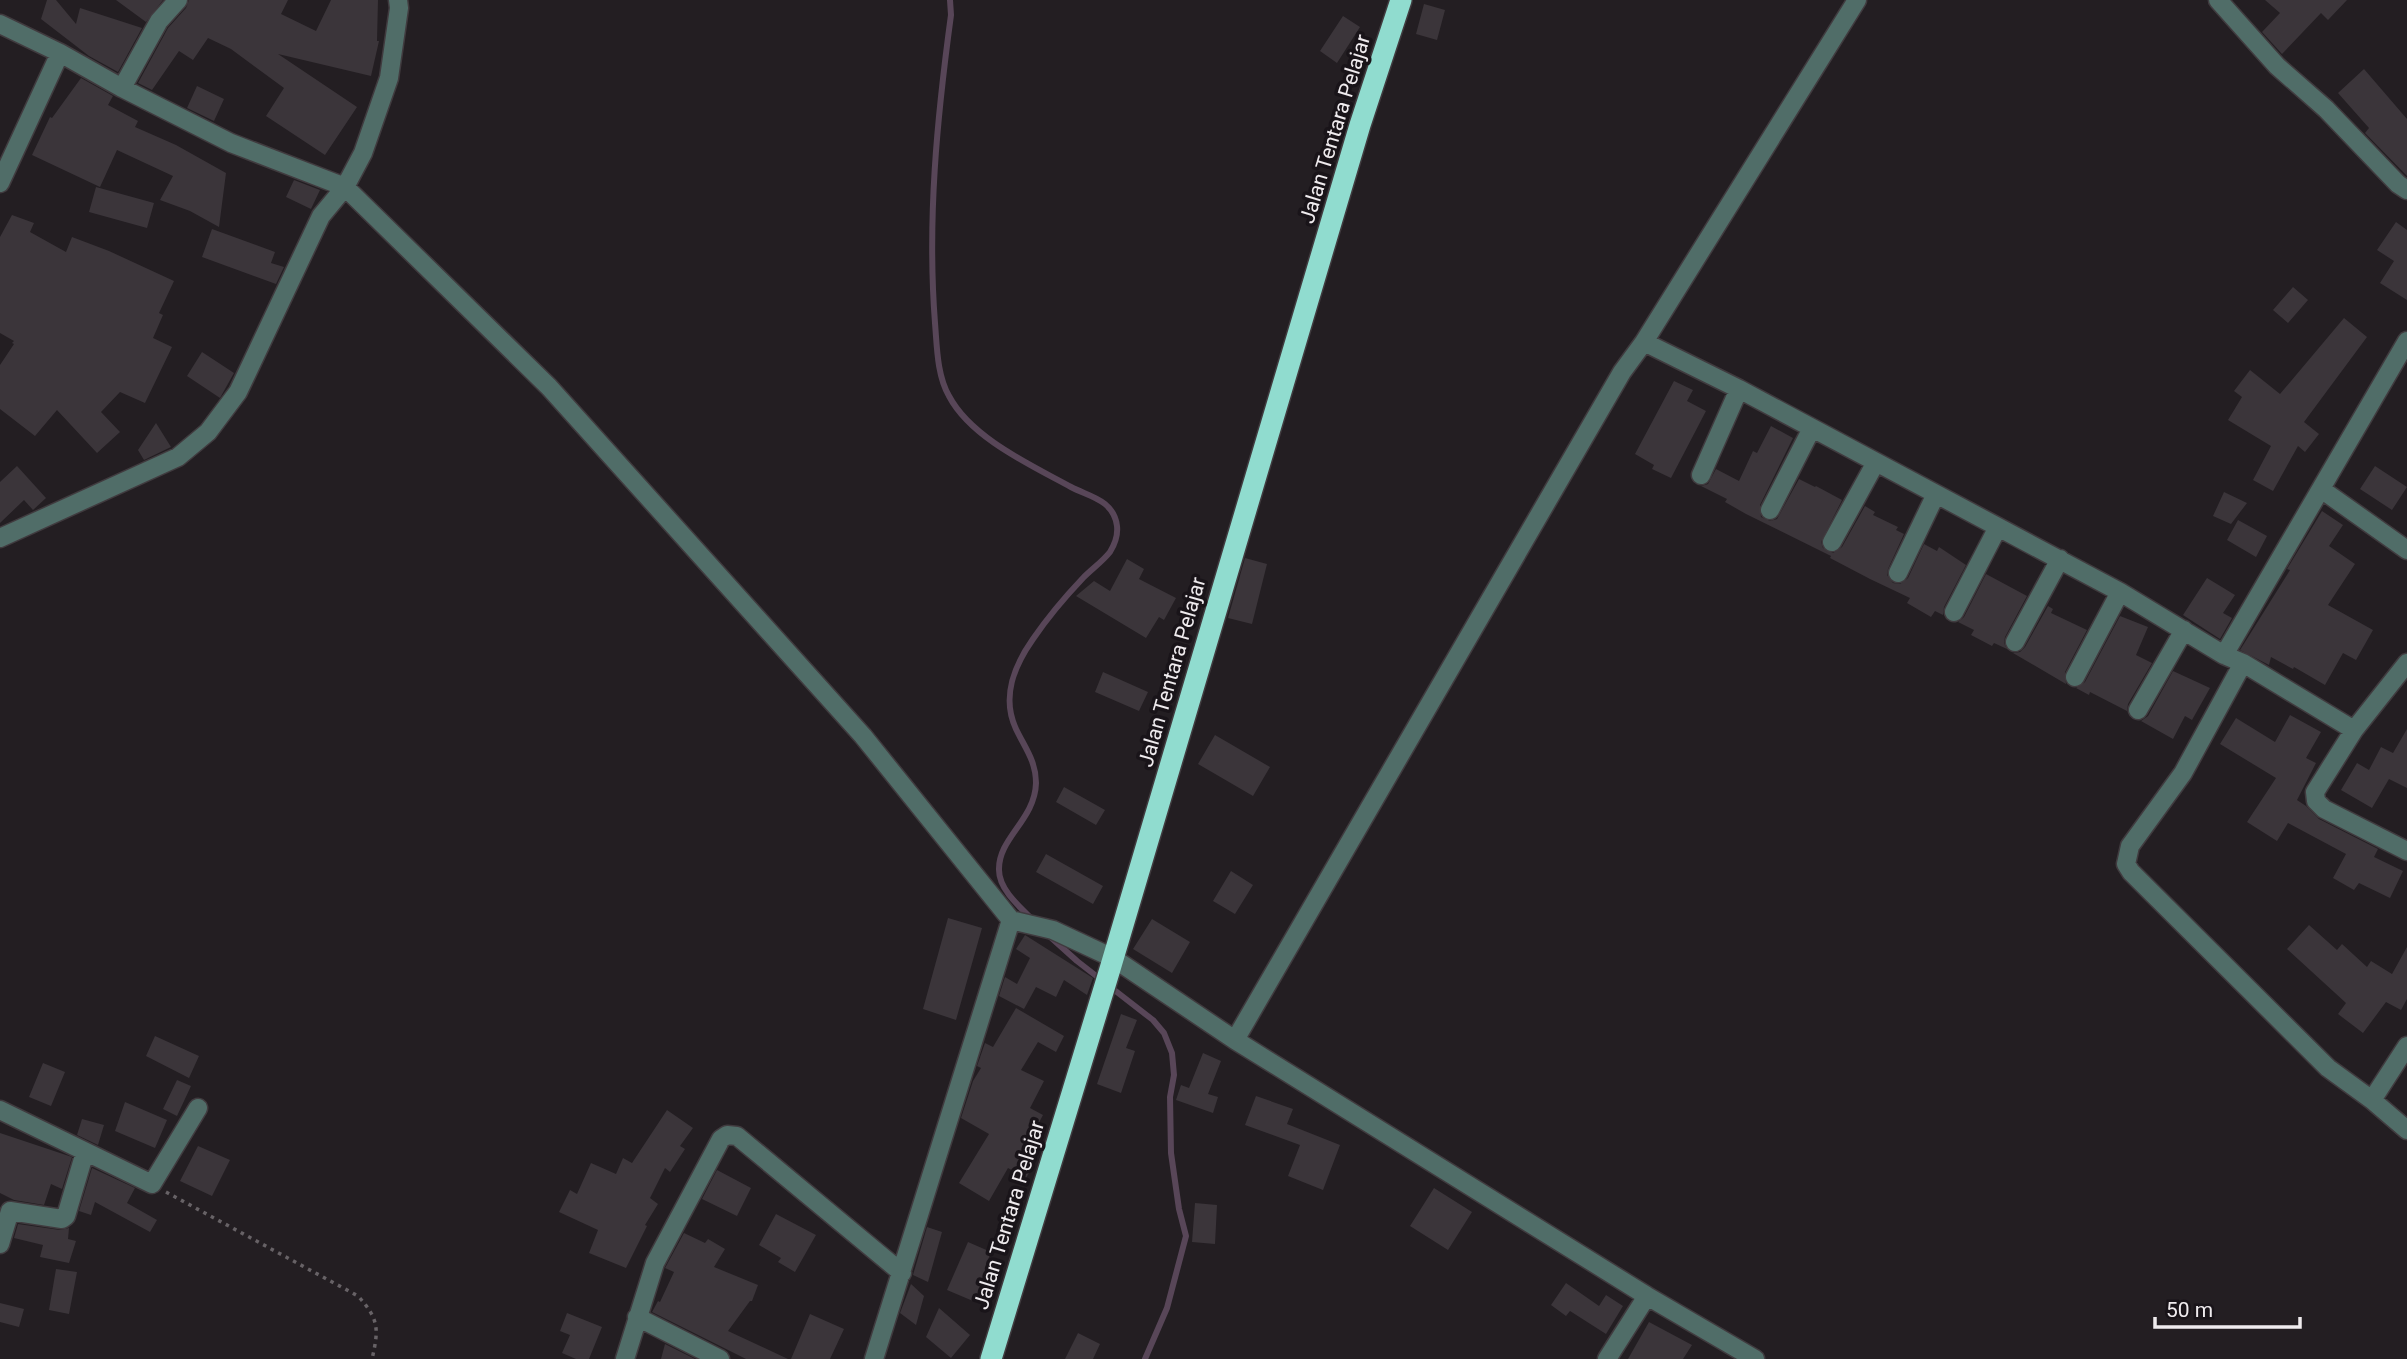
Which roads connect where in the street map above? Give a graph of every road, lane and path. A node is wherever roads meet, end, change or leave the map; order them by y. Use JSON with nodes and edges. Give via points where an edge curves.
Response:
{"nodes":[{"id":1,"x":178,"y":0,"type":"edge"},
{"id":2,"x":398,"y":0,"type":"edge"},
{"id":3,"x":1401,"y":0,"type":"edge"},
{"id":4,"x":1857,"y":0,"type":"edge"},
{"id":5,"x":2218,"y":0,"type":"edge"},
{"id":6,"x":0,"y":24,"type":"edge"},
{"id":7,"x":60,"y":53,"type":"junction"},
{"id":8,"x":122,"y":88,"type":"junction"},
{"id":9,"x":0,"y":183,"type":"edge"},
{"id":10,"x":345,"y":187,"type":"junction"},
{"id":11,"x":2407,"y":190,"type":"edge"},
{"id":12,"x":2407,"y":341,"type":"edge"},
{"id":13,"x":1644,"y":342,"type":"junction"},
{"id":14,"x":1739,"y":389,"type":"junction"},
{"id":15,"x":1812,"y":428,"type":"junction"},
{"id":16,"x":1876,"y":462,"type":"junction"},
{"id":17,"x":1701,"y":475,"type":"dead end"},
{"id":18,"x":2320,"y":489,"type":"junction"},
{"id":19,"x":1936,"y":494,"type":"junction"},
{"id":20,"x":1770,"y":510,"type":"dead end"},
{"id":21,"x":1998,"y":527,"type":"junction"},
{"id":22,"x":0,"y":538,"type":"edge"},
{"id":23,"x":1832,"y":542,"type":"dead end"},
{"id":24,"x":2407,"y":550,"type":"edge"},
{"id":25,"x":2060,"y":559,"type":"junction"},
{"id":26,"x":1898,"y":573,"type":"dead end"},
{"id":27,"x":2120,"y":592,"type":"junction"},
{"id":28,"x":1954,"y":612,"type":"dead end"},
{"id":29,"x":2184,"y":630,"type":"junction"},
{"id":30,"x":2015,"y":642,"type":"dead end"},
{"id":31,"x":2224,"y":655,"type":"junction"},
{"id":32,"x":2243,"y":663,"type":"junction"},
{"id":33,"x":2407,"y":663,"type":"edge"},
{"id":34,"x":2076,"y":677,"type":"dead end"},
{"id":35,"x":2138,"y":710,"type":"dead end"},
{"id":36,"x":2354,"y":730,"type":"junction"},
{"id":37,"x":2407,"y":851,"type":"edge"},
{"id":38,"x":1017,"y":921,"type":"junction"},
{"id":39,"x":1111,"y":964,"type":"junction"},
{"id":40,"x":1235,"y":1040,"type":"junction"},
{"id":41,"x":2407,"y":1046,"type":"edge"},
{"id":42,"x":2372,"y":1100,"type":"junction"},
{"id":43,"x":198,"y":1108,"type":"dead end"},
{"id":44,"x":0,"y":1110,"type":"edge"},
{"id":45,"x":2407,"y":1130,"type":"edge"},
{"id":46,"x":85,"y":1152,"type":"junction"},
{"id":47,"x":152,"y":1184,"type":"junction"},
{"id":48,"x":0,"y":1244,"type":"edge"},
{"id":49,"x":902,"y":1273,"type":"junction"},
{"id":50,"x":1647,"y":1296,"type":"junction"},
{"id":51,"x":637,"y":1317,"type":"junction"},
{"id":52,"x":372,"y":1359,"type":"edge"},
{"id":53,"x":625,"y":1359,"type":"edge"},
{"id":54,"x":720,"y":1359,"type":"edge"},
{"id":55,"x":874,"y":1359,"type":"edge"},
{"id":56,"x":991,"y":1359,"type":"edge"},
{"id":57,"x":1607,"y":1359,"type":"edge"},
{"id":58,"x":1755,"y":1359,"type":"edge"}],
"edges":[{"from":1,"to":8,"type":"street","via":[[159,21]]},
{"from":2,"to":10,"type":"street","via":[[389,78],[363,153]]},
{"from":3,"to":39,"type":"highway","name":"Jalan Tentara Pelajar"},
{"from":4,"to":13,"type":"street"},
{"from":5,"to":11,"type":"street","via":[[2277,66]]},
{"from":6,"to":7,"type":"street"},
{"from":7,"to":8,"type":"street"},
{"from":7,"to":9,"type":"street"},
{"from":8,"to":10,"type":"street","via":[[231,143]]},
{"from":10,"to":22,"type":"street","via":[[321,216],[238,392],[208,432],[178,457]]},
{"from":10,"to":38,"type":"street","via":[[558,397],[863,736]]},
{"from":12,"to":18,"type":"street"},
{"from":13,"to":14,"type":"street"},
{"from":13,"to":40,"type":"street","via":[[1622,372]]},
{"from":14,"to":15,"type":"street"},
{"from":14,"to":17,"type":"street"},
{"from":15,"to":16,"type":"street"},
{"from":15,"to":20,"type":"street"},
{"from":16,"to":19,"type":"street"},
{"from":16,"to":23,"type":"street"},
{"from":18,"to":24,"type":"street"},
{"from":18,"to":31,"type":"street"},
{"from":19,"to":21,"type":"street"},
{"from":19,"to":26,"type":"street"},
{"from":21,"to":25,"type":"street"},
{"from":21,"to":28,"type":"street"},
{"from":25,"to":27,"type":"street"},
{"from":25,"to":30,"type":"street"},
{"from":27,"to":29,"type":"street"},
{"from":27,"to":34,"type":"street"},
{"from":29,"to":31,"type":"street"},
{"from":29,"to":35,"type":"street"},
{"from":31,"to":32,"type":"street"},
{"from":32,"to":36,"type":"street"},
{"from":32,"to":42,"type":"street","via":[[2183,773],[2130,846],[2126,864],[2328,1068]]},
{"from":33,"to":36,"type":"street"},
{"from":36,"to":37,"type":"street","via":[[2319,783],[2316,801],[2323,809]]},
{"from":38,"to":39,"type":"street","via":[[1053,930]]},
{"from":38,"to":49,"type":"street"},
{"from":39,"to":40,"type":"street"},
{"from":39,"to":56,"type":"highway","name":"Jalan Tentara Pelajar"},
{"from":40,"to":50,"type":"street"},
{"from":41,"to":42,"type":"street"},
{"from":42,"to":45,"type":"street"},
{"from":43,"to":47,"type":"street"},
{"from":44,"to":46,"type":"street"},
{"from":46,"to":47,"type":"street"},
{"from":46,"to":48,"type":"street","via":[[66,1216],[10,1211]]},
{"from":47,"to":52,"type":"path","via":[[358,1296],[372,1311],[378,1337]]},
{"from":49,"to":51,"type":"street","via":[[737,1136],[727,1135],[666,1240]]},
{"from":49,"to":55,"type":"street"},
{"from":50,"to":57,"type":"street"},
{"from":50,"to":58,"type":"street"},
{"from":51,"to":53,"type":"street"},
{"from":51,"to":54,"type":"street"}]}
